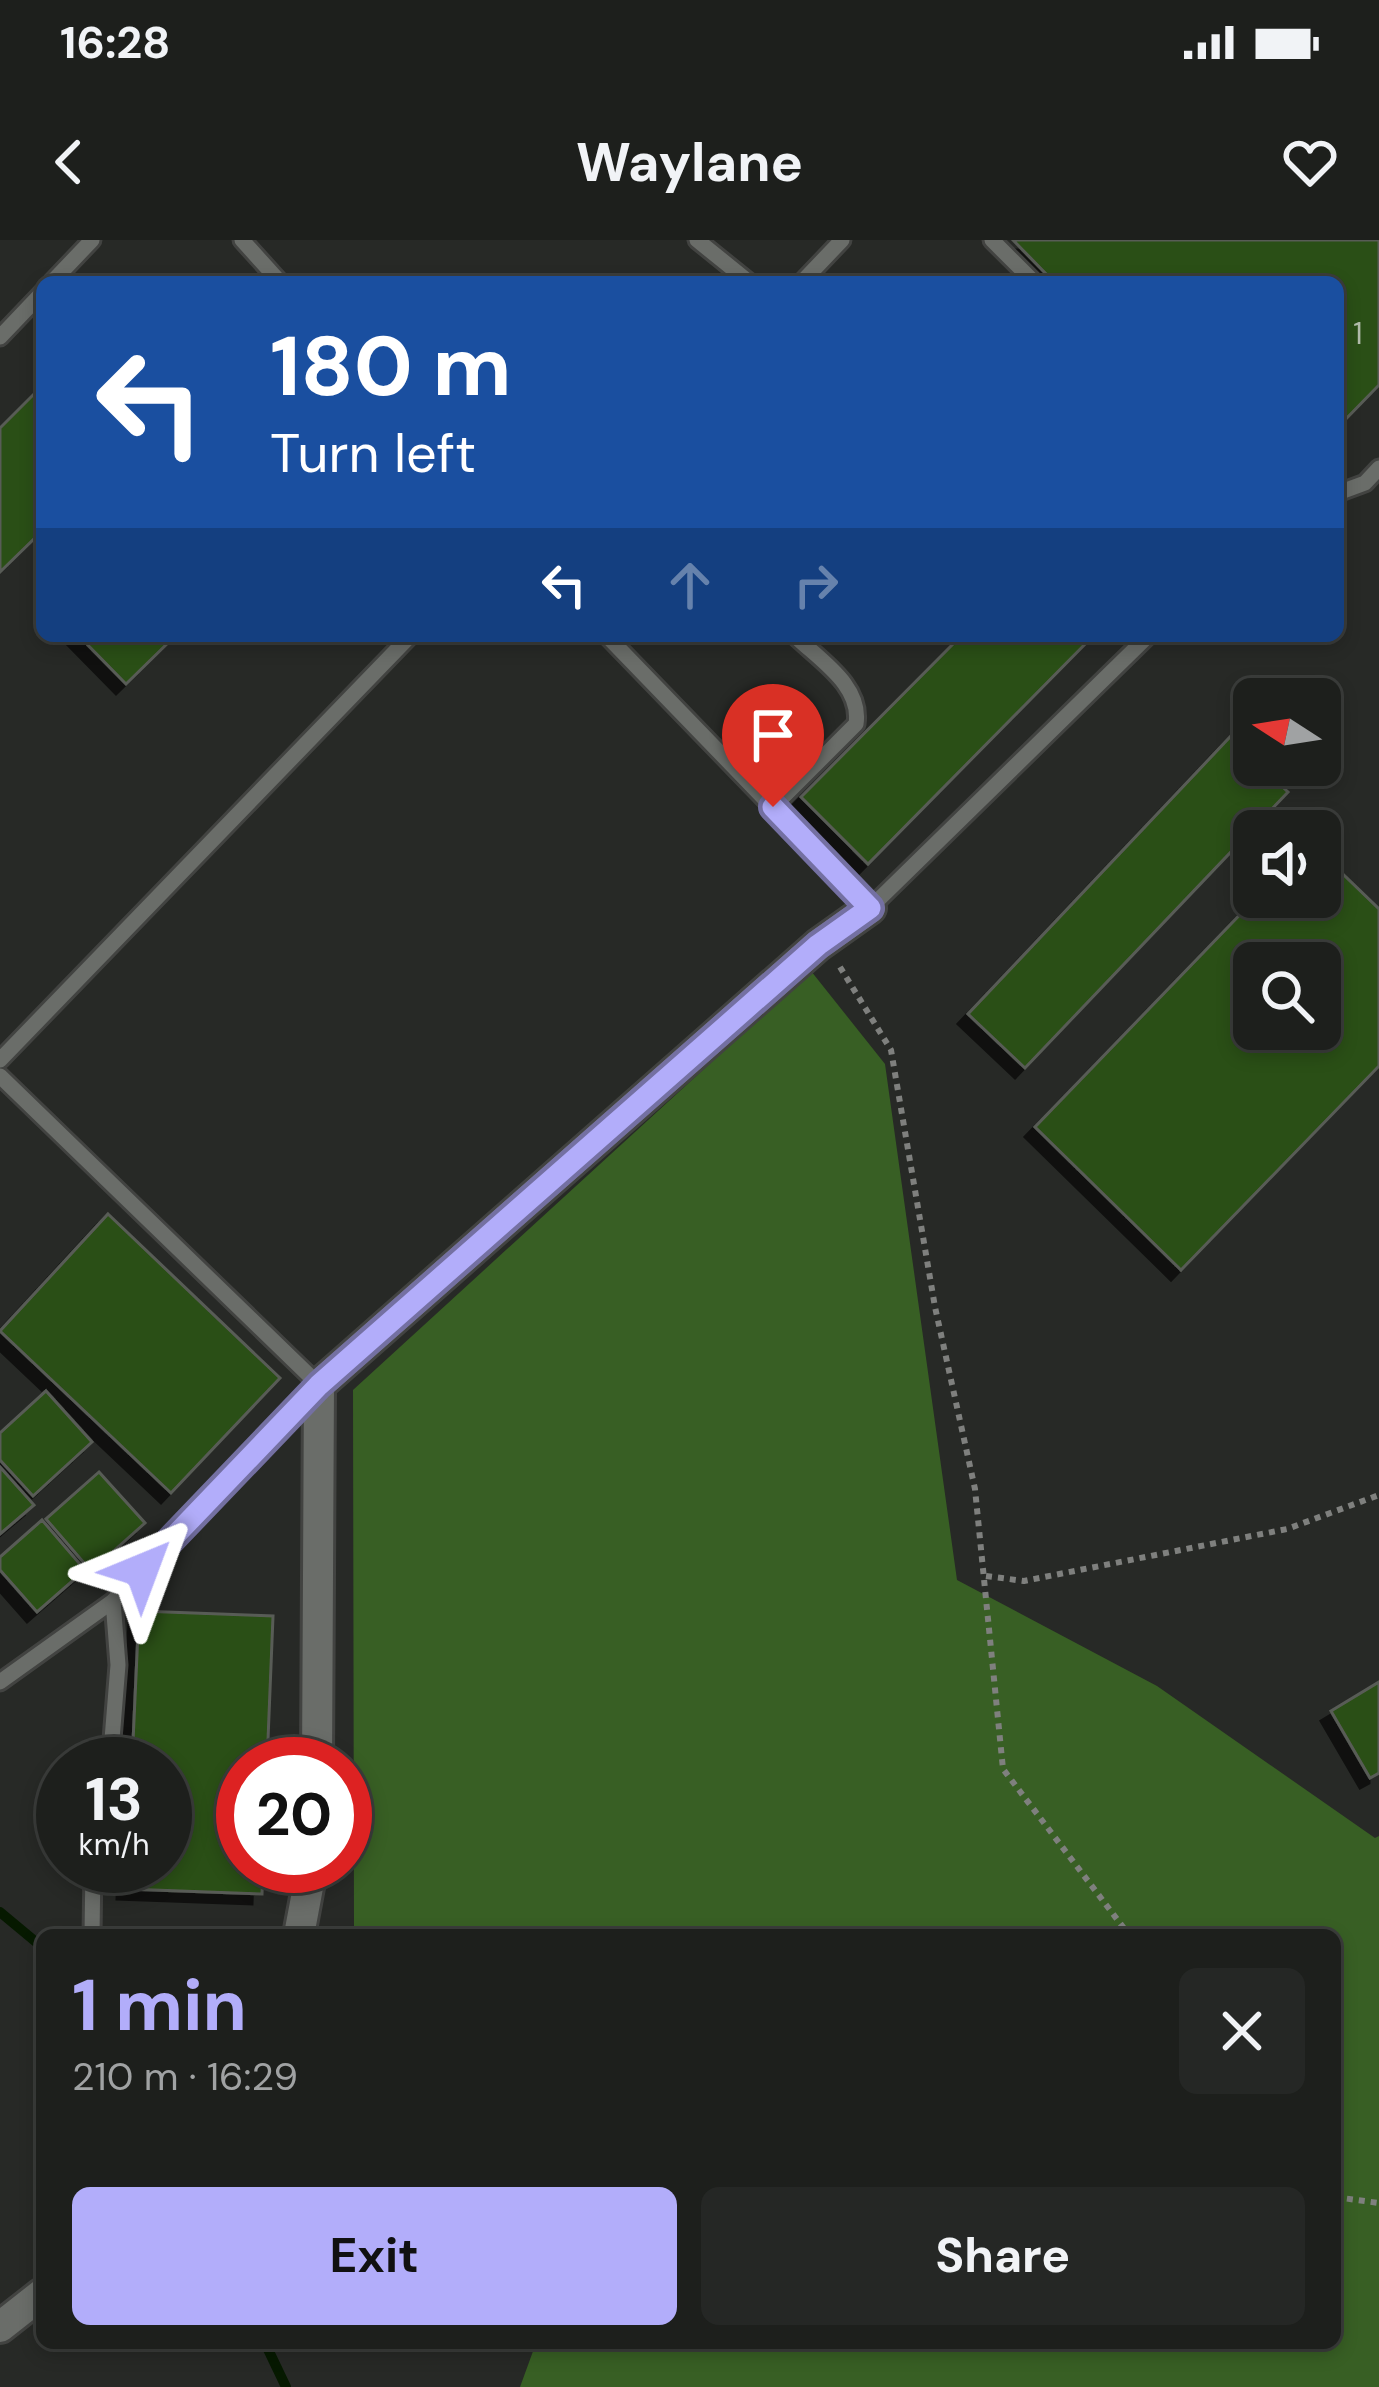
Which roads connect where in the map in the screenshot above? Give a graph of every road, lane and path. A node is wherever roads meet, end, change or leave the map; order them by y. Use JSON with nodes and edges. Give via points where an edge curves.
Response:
{"nodes":[{"id":1,"x":92,"y":240,"type":"edge"},
{"id":2,"x":242,"y":240,"type":"edge"},
{"id":3,"x":697,"y":240,"type":"edge"},
{"id":4,"x":842,"y":240,"type":"edge"},
{"id":5,"x":992,"y":240,"type":"edge"},
{"id":6,"x":58,"y":276,"type":"edge"},
{"id":7,"x":275,"y":276,"type":"edge"},
{"id":8,"x":742,"y":276,"type":"edge"},
{"id":9,"x":808,"y":276,"type":"edge"},
{"id":10,"x":1028,"y":276,"type":"edge"},
{"id":11,"x":36,"y":298,"type":"edge"},
{"id":12,"x":0,"y":337,"type":"edge"},
{"id":13,"x":1379,"y":468,"type":"edge"},
{"id":14,"x":1344,"y":491,"type":"edge"},
{"id":15,"x":404,"y":642,"type":"edge"},
{"id":16,"x":613,"y":642,"type":"edge"},
{"id":17,"x":801,"y":642,"type":"edge"},
{"id":18,"x":1142,"y":642,"type":"edge"},
{"id":19,"x":773,"y":807,"type":"junction"},
{"id":20,"x":870,"y":908,"type":"junction"},
{"id":21,"x":818,"y":945,"type":"junction"},
{"id":22,"x":0,"y":1060,"type":"edge"},
{"id":23,"x":0,"y":1076,"type":"edge"},
{"id":24,"x":319,"y":1385,"type":"junction"},
{"id":25,"x":1379,"y":1495,"type":"edge"},
{"id":26,"x":986,"y":1576,"type":"junction"},
{"id":27,"x":113,"y":1601,"type":"junction"},
{"id":28,"x":0,"y":1682,"type":"edge"},
{"id":29,"x":112,"y":1737,"type":"edge"},
{"id":30,"x":317,"y":1737,"type":"edge"},
{"id":31,"x":92,"y":1893,"type":"edge"},
{"id":32,"x":308,"y":1893,"type":"edge"},
{"id":33,"x":92,"y":1929,"type":"edge"},
{"id":34,"x":300,"y":1929,"type":"edge"},
{"id":35,"x":1125,"y":1929,"type":"edge"},
{"id":36,"x":1341,"y":2198,"type":"edge"},
{"id":37,"x":1379,"y":2203,"type":"edge"},
{"id":38,"x":36,"y":2299,"type":"edge"},
{"id":39,"x":0,"y":2327,"type":"edge"}],
"edges":[{"from":1,"to":6,"type":"lane"},
{"from":2,"to":7,"type":"lane"},
{"from":3,"to":8,"type":"lane"},
{"from":4,"to":9,"type":"lane"},
{"from":5,"to":10,"type":"lane"},
{"from":11,"to":12,"type":"lane"},
{"from":13,"to":14,"type":"lane"},
{"from":15,"to":22,"type":"lane"},
{"from":16,"to":19,"type":"lane"},
{"from":17,"to":19,"type":"lane","via":[[848,686],[859,706],[856,724]]},
{"from":18,"to":20,"type":"lane"},
{"from":19,"to":20,"type":"lane"},
{"from":20,"to":21,"type":"street"},
{"from":21,"to":24,"type":"street"},
{"from":21,"to":26,"type":"path","via":[[847,974],[891,1051]]},
{"from":23,"to":24,"type":"lane"},
{"from":24,"to":27,"type":"lane"},
{"from":24,"to":30,"type":"street"},
{"from":25,"to":26,"type":"path","via":[[1265,1534],[1024,1581]]},
{"from":26,"to":35,"type":"path","via":[[1003,1769]]},
{"from":27,"to":28,"type":"lane"},
{"from":27,"to":29,"type":"lane"},
{"from":31,"to":33,"type":"lane"},
{"from":32,"to":34,"type":"street"},
{"from":36,"to":37,"type":"path"},
{"from":38,"to":39,"type":"street"}]}
